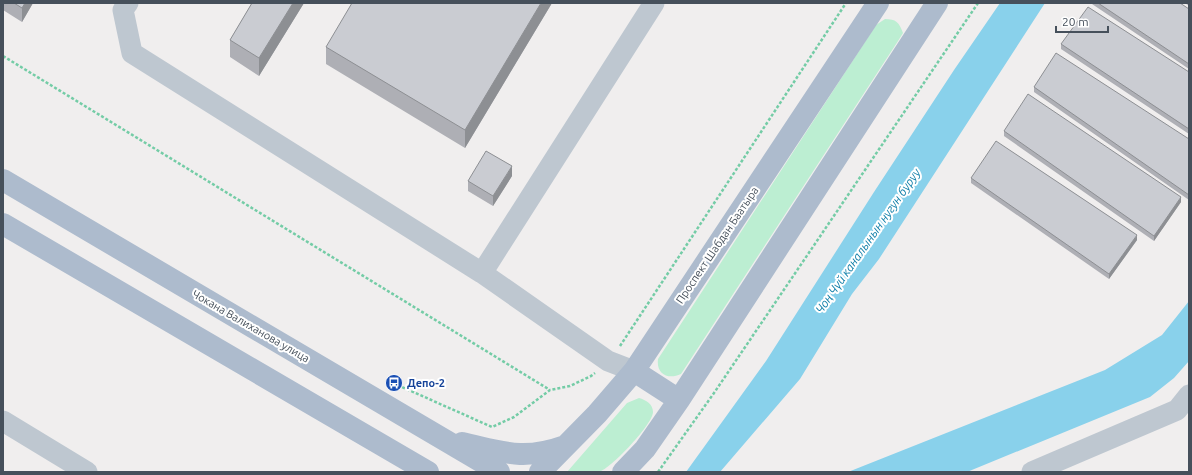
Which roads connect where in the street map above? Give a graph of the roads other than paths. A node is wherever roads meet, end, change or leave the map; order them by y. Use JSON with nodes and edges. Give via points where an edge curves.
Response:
{"nodes":[{"id":1,"x":128,"y":3,"type":"edge"},
{"id":2,"x":654,"y":3,"type":"edge"},
{"id":3,"x":878,"y":3,"type":"edge"},
{"id":4,"x":933,"y":4,"type":"edge"},
{"id":5,"x":3,"y":180,"type":"edge"},
{"id":6,"x":3,"y":224,"type":"edge"},
{"id":7,"x":482,"y":273,"type":"junction"},
{"id":8,"x":634,"y":371,"type":"junction"},
{"id":9,"x":1189,"y":395,"type":"edge"},
{"id":10,"x":679,"y":400,"type":"junction"},
{"id":11,"x":3,"y":421,"type":"edge"},
{"id":12,"x":443,"y":438,"type":"junction"},
{"id":13,"x":568,"y":445,"type":"junction"},
{"id":14,"x":426,"y":471,"type":"edge"},
{"id":15,"x":87,"y":472,"type":"edge"},
{"id":16,"x":499,"y":472,"type":"edge"},
{"id":17,"x":540,"y":472,"type":"edge"},
{"id":18,"x":556,"y":472,"type":"edge"},
{"id":19,"x":623,"y":472,"type":"edge"},
{"id":20,"x":1032,"y":472,"type":"edge"}],
"edges":[{"from":1,"to":7,"type":"street","via":[[123,10],[132,53]]},
{"from":2,"to":7,"type":"street"},
{"from":3,"to":8,"type":"main road","name":"Проспект Шабдан Баатыра"},
{"from":4,"to":10,"type":"main road"},
{"from":5,"to":12,"type":"main road","name":"Чокана Валиханова улица"},
{"from":6,"to":14,"type":"main road"},
{"from":7,"to":8,"type":"street","via":[[608,361]]},
{"from":8,"to":10,"type":"main road"},
{"from":8,"to":13,"type":"main road","name":"Проспект Шабдан Баатыра"},
{"from":9,"to":20,"type":"street","via":[[1177,410]]},
{"from":10,"to":19,"type":"main road","via":[[645,449]]},
{"from":11,"to":15,"type":"street"},
{"from":12,"to":13,"type":"main road","via":[[518,455],[548,452]]},
{"from":12,"to":16,"type":"main road","name":"Чокана Валиханова улица"},
{"from":13,"to":17,"type":"main road","name":"Проспект Шабдан Баатыра"},
{"from":13,"to":18,"type":"main road"}]}
